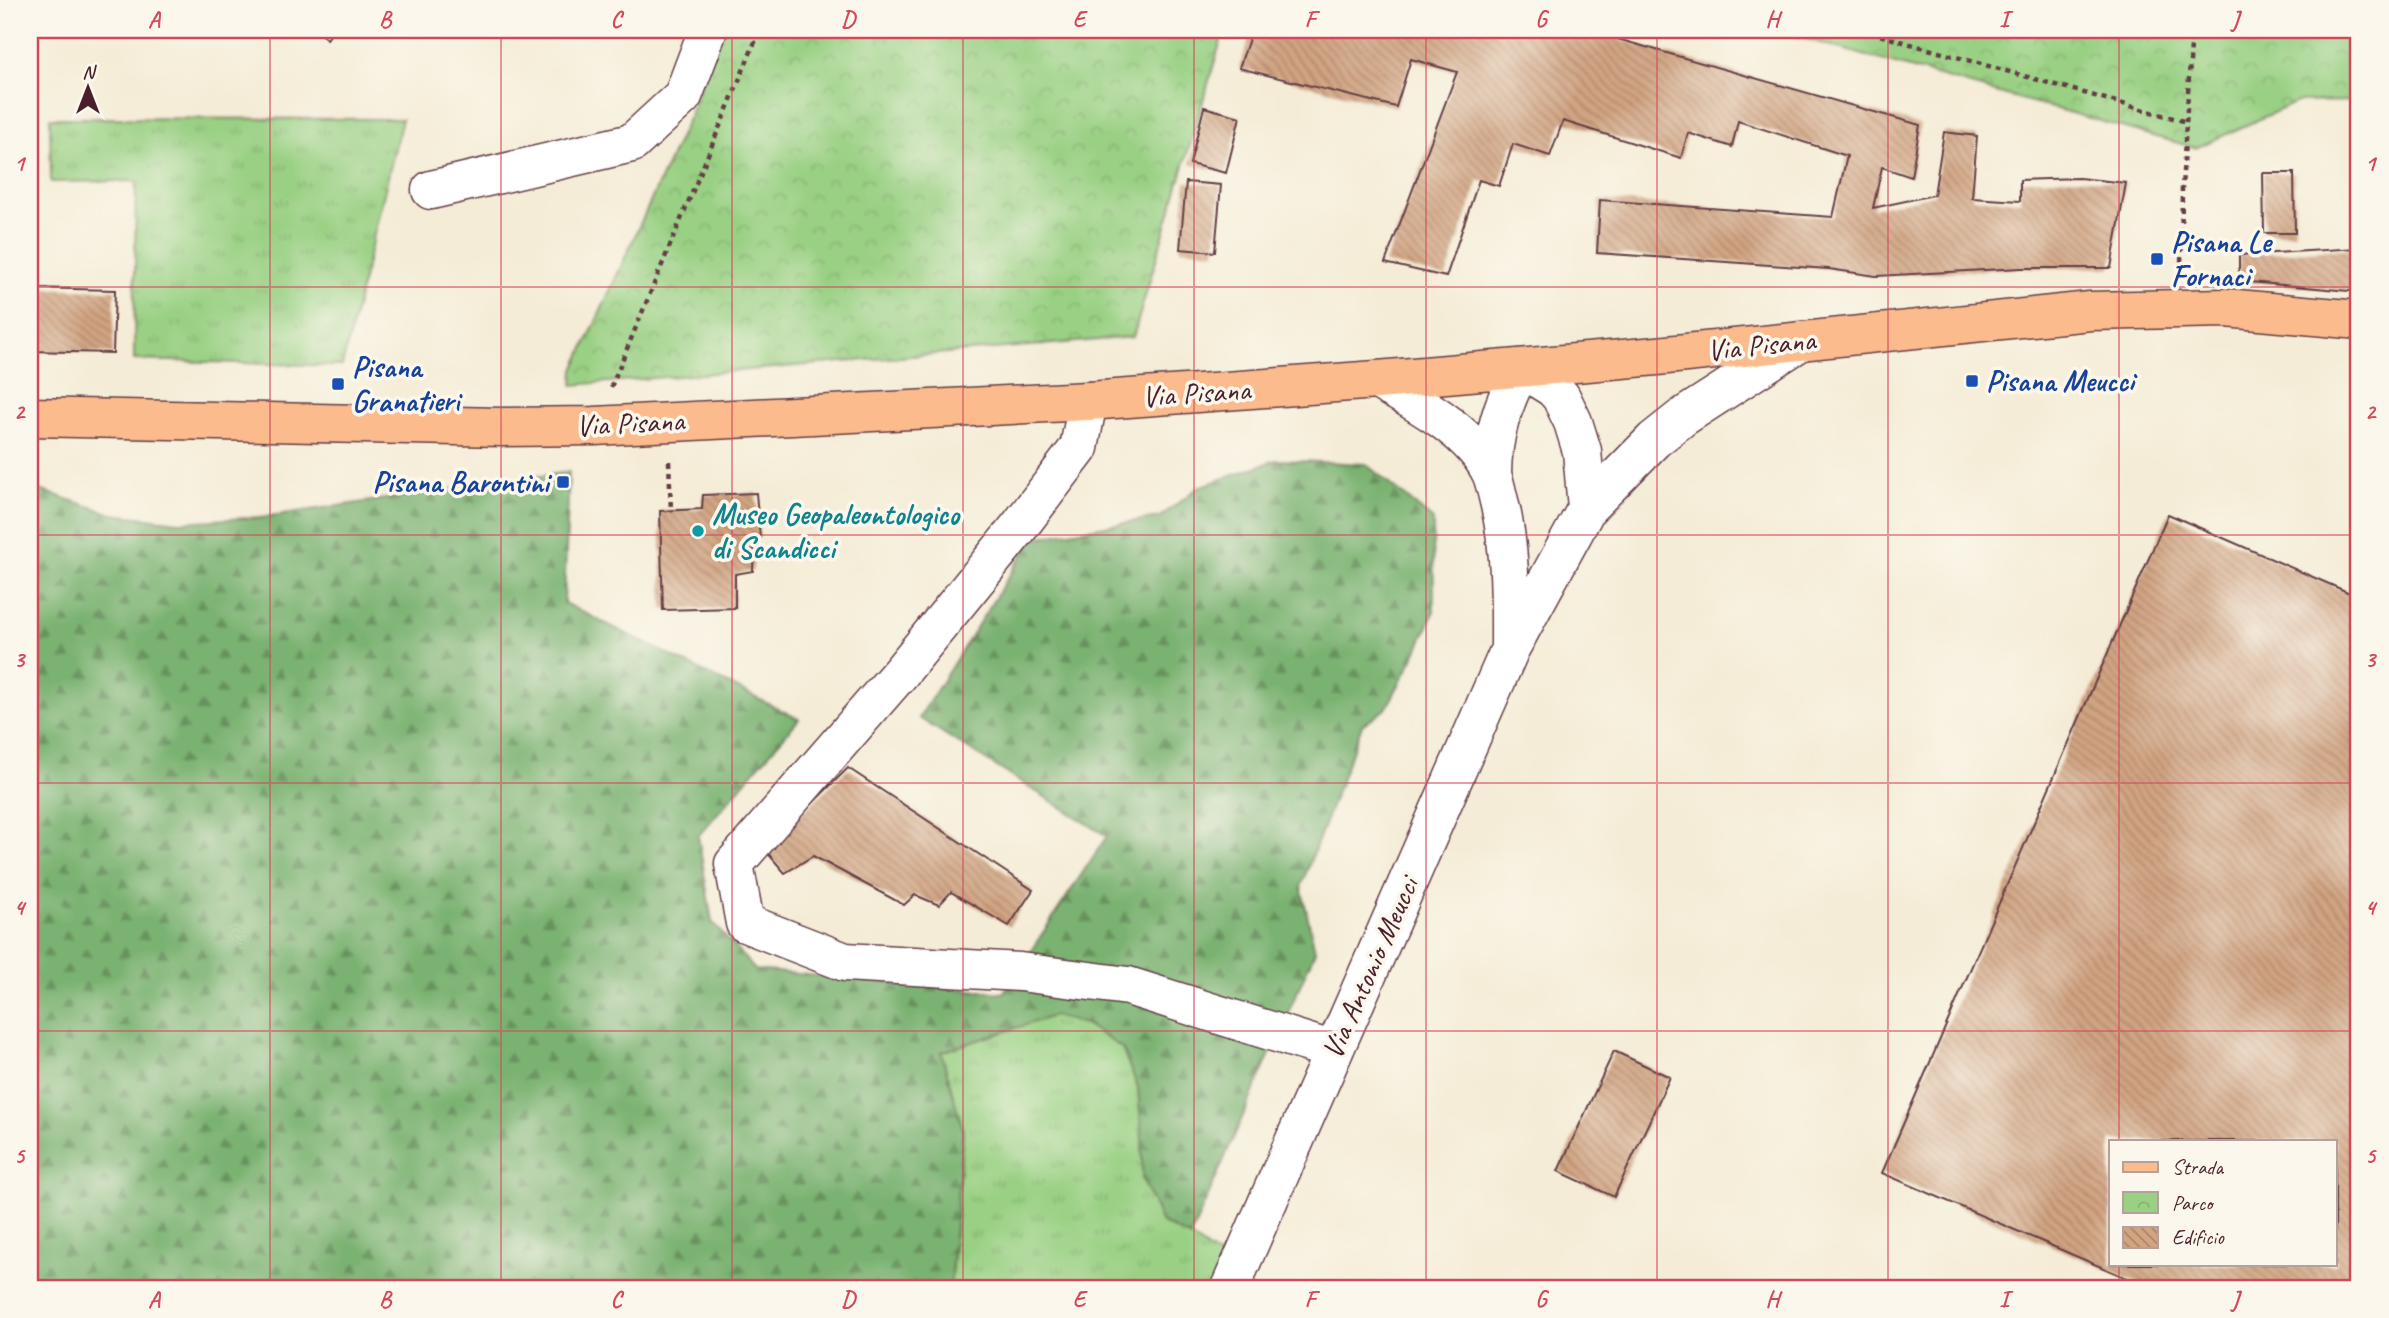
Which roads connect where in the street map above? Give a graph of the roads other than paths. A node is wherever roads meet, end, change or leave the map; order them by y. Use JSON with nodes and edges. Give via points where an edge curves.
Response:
{"nodes":[{"id":1,"x":708,"y":30,"type":"edge"},
{"id":2,"x":431,"y":190,"type":"dead end"},
{"id":3,"x":2359,"y":320,"type":"edge"},
{"id":4,"x":1801,"y":341,"type":"junction"},
{"id":5,"x":1521,"y":368,"type":"junction"},
{"id":6,"x":1377,"y":380,"type":"junction"},
{"id":7,"x":1088,"y":401,"type":"junction"},
{"id":8,"x":30,"y":416,"type":"edge"},
{"id":9,"x":1492,"y":475,"type":"junction"},
{"id":10,"x":1587,"y":508,"type":"junction"},
{"id":11,"x":1510,"y":649,"type":"junction"},
{"id":12,"x":1334,"y":1051,"type":"junction"},
{"id":13,"x":1230,"y":1288,"type":"edge"}],
"edges":[{"from":1,"to":2,"type":"street","via":[[683,96],[632,143]]},
{"from":3,"to":4,"type":"main road","name":"Via Pisana","via":[[2180,308],[2034,315]]},
{"from":4,"to":5,"type":"main road","name":"Via Pisana"},
{"from":4,"to":10,"type":"street","name":"Via Antonio Meucci","via":[[1654,439]]},
{"from":5,"to":6,"type":"main road","name":"Via Pisana"},
{"from":5,"to":9,"type":"street","name":"Via Antonio Meucci","via":[[1496,426]]},
{"from":5,"to":10,"type":"street","via":[[1553,388],[1573,422],[1582,451]]},
{"from":6,"to":7,"type":"main road","name":"Via Pisana"},
{"from":6,"to":9,"type":"street","name":"Via Antonio Meucci","via":[[1457,433]]},
{"from":7,"to":8,"type":"main road","name":"Via Pisana","via":[[594,426]]},
{"from":7,"to":12,"type":"street","via":[[1079,448],[901,671],[734,864],[745,923],[845,962],[1020,972],[1128,986]]},
{"from":9,"to":11,"type":"street","name":"Via Antonio Meucci","via":[[1507,540]]},
{"from":10,"to":11,"type":"street","name":"Via Antonio Meucci"},
{"from":11,"to":12,"type":"street","name":"Via Antonio Meucci"},
{"from":12,"to":13,"type":"street","name":"Via Antonio Meucci"}]}
